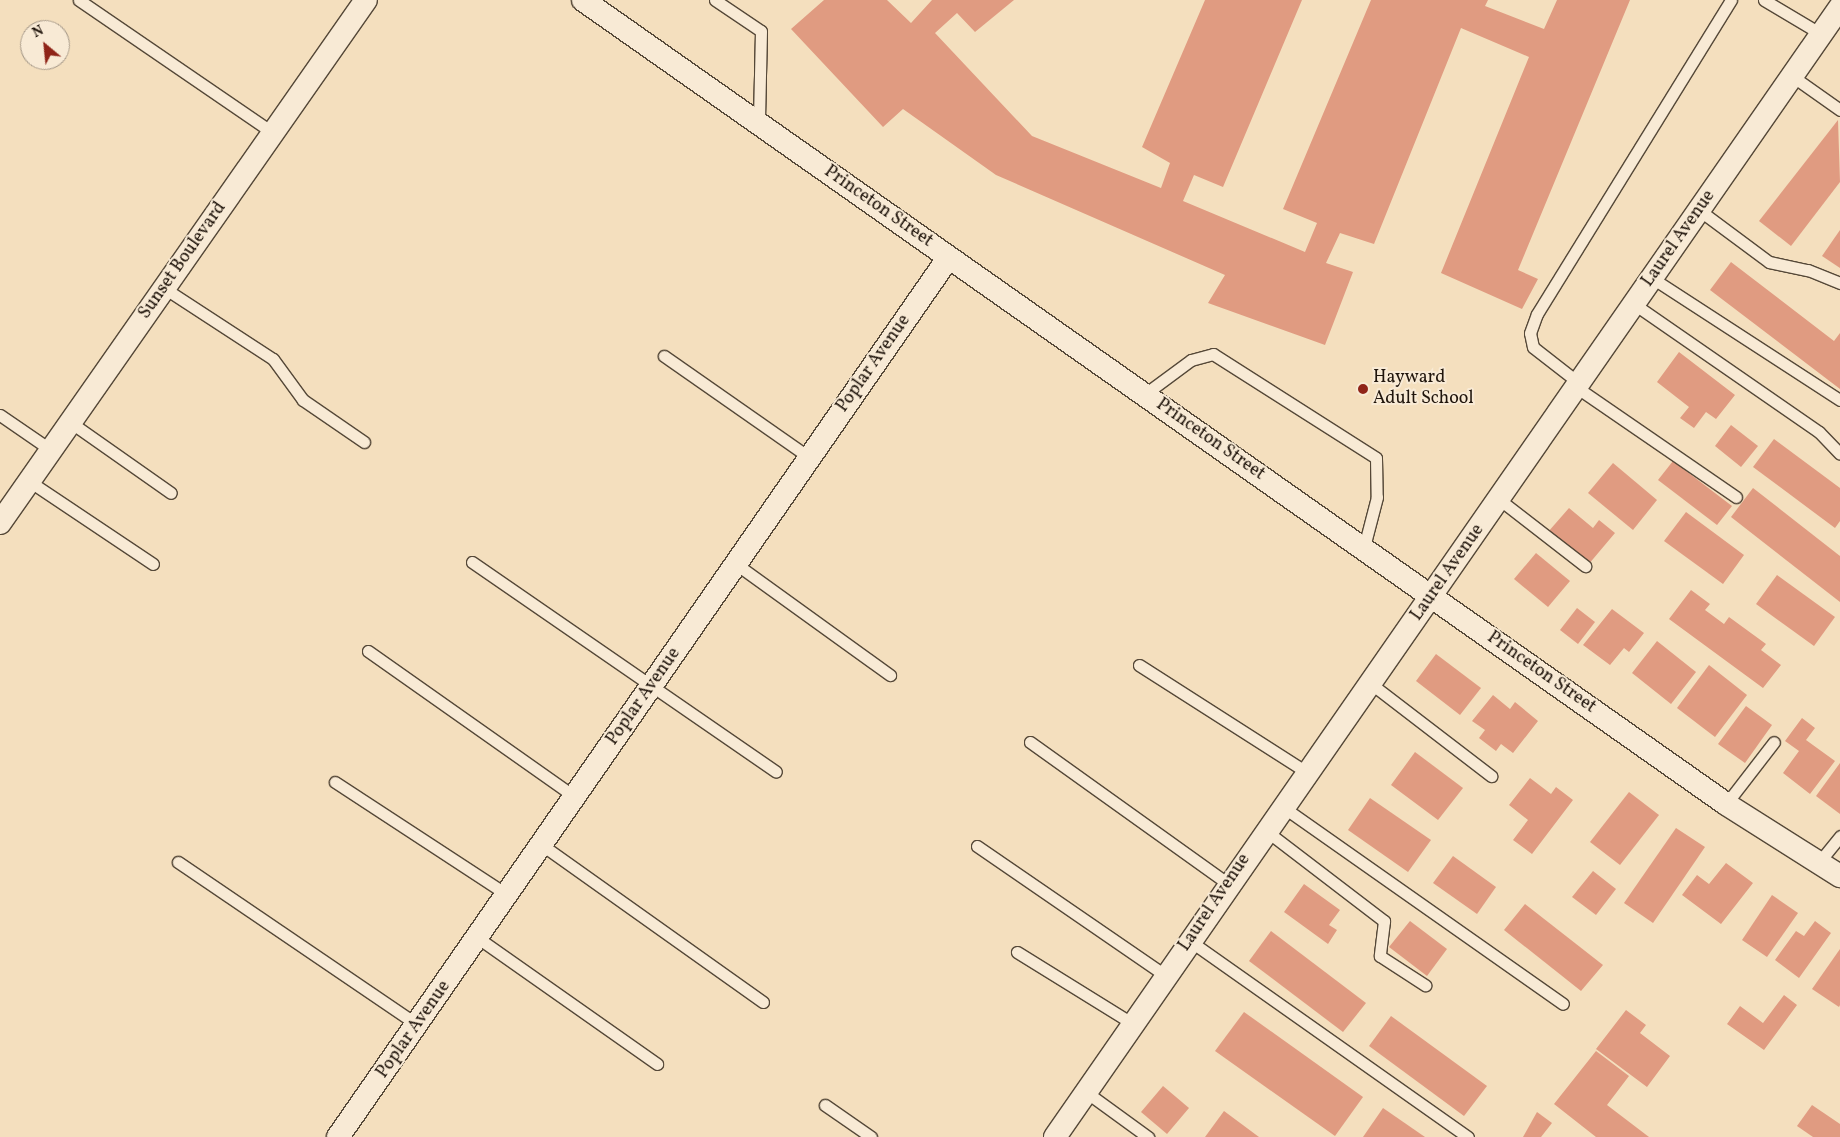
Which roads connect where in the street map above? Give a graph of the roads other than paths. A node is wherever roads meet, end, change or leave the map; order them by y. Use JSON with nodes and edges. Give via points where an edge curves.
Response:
{"nodes":[{"id":1,"x":78,"y":0,"type":"edge"},
{"id":2,"x":366,"y":0,"type":"edge"},
{"id":3,"x":583,"y":0,"type":"edge"},
{"id":4,"x":714,"y":0,"type":"edge"},
{"id":5,"x":1731,"y":0,"type":"edge"},
{"id":6,"x":1764,"y":0,"type":"edge"},
{"id":7,"x":1840,"y":7,"type":"edge"},
{"id":8,"x":1821,"y":34,"type":"junction"},
{"id":9,"x":1792,"y":76,"type":"junction"},
{"id":10,"x":1840,"y":110,"type":"edge"},
{"id":11,"x":759,"y":122,"type":"junction"},
{"id":12,"x":273,"y":133,"type":"junction"},
{"id":13,"x":1699,"y":210,"type":"junction"},
{"id":14,"x":949,"y":257,"type":"junction"},
{"id":15,"x":1652,"y":278,"type":"junction"},
{"id":16,"x":1840,"y":283,"type":"edge"},
{"id":17,"x":164,"y":288,"type":"junction"},
{"id":18,"x":1634,"y":304,"type":"junction"},
{"id":19,"x":664,"y":356,"type":"dead end"},
{"id":20,"x":1578,"y":385,"type":"junction"},
{"id":21,"x":1144,"y":394,"type":"junction"},
{"id":22,"x":1840,"y":400,"type":"edge"},
{"id":23,"x":0,"y":415,"type":"edge"},
{"id":24,"x":70,"y":422,"type":"junction"},
{"id":25,"x":364,"y":442,"type":"dead end"},
{"id":26,"x":51,"y":450,"type":"junction"},
{"id":27,"x":1840,"y":454,"type":"edge"},
{"id":28,"x":809,"y":457,"type":"junction"},
{"id":29,"x":29,"y":481,"type":"junction"},
{"id":30,"x":170,"y":493,"type":"dead end"},
{"id":31,"x":1736,"y":497,"type":"dead end"},
{"id":32,"x":1500,"y":500,"type":"junction"},
{"id":33,"x":0,"y":522,"type":"edge"},
{"id":34,"x":1364,"y":547,"type":"junction"},
{"id":35,"x":472,"y":562,"type":"dead end"},
{"id":36,"x":153,"y":564,"type":"dead end"},
{"id":37,"x":736,"y":564,"type":"junction"},
{"id":38,"x":1585,"y":566,"type":"dead end"},
{"id":39,"x":1432,"y":595,"type":"junction"},
{"id":40,"x":368,"y":651,"type":"dead end"},
{"id":41,"x":1139,"y":665,"type":"dead end"},
{"id":42,"x":890,"y":675,"type":"dead end"},
{"id":43,"x":1370,"y":683,"type":"junction"},
{"id":44,"x":653,"y":685,"type":"junction"},
{"id":45,"x":1030,"y":742,"type":"dead end"},
{"id":46,"x":1774,"y":742,"type":"dead end"},
{"id":47,"x":776,"y":772,"type":"dead end"},
{"id":48,"x":1306,"y":772,"type":"junction"},
{"id":49,"x":1490,"y":776,"type":"dead end"},
{"id":50,"x":335,"y":782,"type":"dead end"},
{"id":51,"x":575,"y":797,"type":"junction"},
{"id":52,"x":1726,"y":804,"type":"junction"},
{"id":53,"x":1283,"y":807,"type":"junction"},
{"id":54,"x":1265,"y":830,"type":"junction"},
{"id":55,"x":1840,"y":836,"type":"edge"},
{"id":56,"x":542,"y":845,"type":"junction"},
{"id":57,"x":977,"y":846,"type":"dead end"},
{"id":58,"x":1820,"y":861,"type":"junction"},
{"id":59,"x":178,"y":862,"type":"dead end"},
{"id":60,"x":1840,"y":876,"type":"edge"},
{"id":61,"x":1228,"y":884,"type":"junction"},
{"id":62,"x":508,"y":894,"type":"junction"},
{"id":63,"x":478,"y":938,"type":"junction"},
{"id":64,"x":1190,"y":941,"type":"junction"},
{"id":65,"x":1017,"y":952,"type":"dead end"},
{"id":66,"x":1165,"y":975,"type":"junction"},
{"id":67,"x":1425,"y":985,"type":"dead end"},
{"id":68,"x":763,"y":1002,"type":"dead end"},
{"id":69,"x":1563,"y":1004,"type":"dead end"},
{"id":70,"x":1133,"y":1024,"type":"junction"},
{"id":71,"x":418,"y":1025,"type":"junction"},
{"id":72,"x":656,"y":1064,"type":"dead end"},
{"id":73,"x":1086,"y":1092,"type":"junction"},
{"id":74,"x":825,"y":1105,"type":"dead end"},
{"id":75,"x":338,"y":1137,"type":"edge"},
{"id":76,"x":871,"y":1137,"type":"edge"},
{"id":77,"x":1055,"y":1137,"type":"edge"},
{"id":78,"x":1148,"y":1137,"type":"edge"},
{"id":79,"x":1468,"y":1137,"type":"edge"}],
"edges":[{"from":1,"to":12,"type":"lane"},
{"from":2,"to":12,"type":"street","name":"Sunset Boulevard"},
{"from":3,"to":11,"type":"street","name":"Princeton Street"},
{"from":4,"to":11,"type":"lane","via":[[761,31]]},
{"from":5,"to":20,"type":"lane","via":[[1537,314],[1530,333],[1533,347]]},
{"from":6,"to":8,"type":"lane"},
{"from":7,"to":8,"type":"street","name":"Laurel Avenue"},
{"from":8,"to":9,"type":"street","name":"Laurel Avenue"},
{"from":9,"to":10,"type":"lane"},
{"from":9,"to":13,"type":"street","name":"Laurel Avenue"},
{"from":11,"to":14,"type":"street","name":"Princeton Street"},
{"from":12,"to":17,"type":"street","name":"Sunset Boulevard"},
{"from":13,"to":15,"type":"street","name":"Laurel Avenue"},
{"from":13,"to":16,"type":"lane","via":[[1769,262],[1808,270]]},
{"from":14,"to":21,"type":"street","name":"Princeton Street"},
{"from":14,"to":28,"type":"street","name":"Poplar Avenue"},
{"from":15,"to":18,"type":"street","name":"Laurel Avenue"},
{"from":15,"to":22,"type":"lane"},
{"from":17,"to":24,"type":"street","name":"Sunset Boulevard"},
{"from":17,"to":25,"type":"lane","via":[[273,359],[303,400]]},
{"from":18,"to":20,"type":"street","name":"Laurel Avenue"},
{"from":18,"to":27,"type":"lane","via":[[1819,432]]},
{"from":19,"to":28,"type":"lane"},
{"from":20,"to":31,"type":"lane"},
{"from":20,"to":32,"type":"street","name":"Laurel Avenue"},
{"from":21,"to":34,"type":"street","name":"Princeton Street"},
{"from":21,"to":34,"type":"lane","via":[[1191,360],[1213,354],[1376,458],[1377,497]]},
{"from":23,"to":26,"type":"lane"},
{"from":24,"to":26,"type":"street","name":"Sunset Boulevard"},
{"from":24,"to":30,"type":"lane"},
{"from":26,"to":29,"type":"street","name":"Sunset Boulevard"},
{"from":28,"to":37,"type":"street","name":"Poplar Avenue"},
{"from":29,"to":33,"type":"street","name":"Sunset Boulevard"},
{"from":29,"to":36,"type":"lane"},
{"from":32,"to":38,"type":"lane"},
{"from":32,"to":39,"type":"street","name":"Laurel Avenue"},
{"from":34,"to":39,"type":"street","name":"Princeton Street"},
{"from":35,"to":44,"type":"lane"},
{"from":37,"to":42,"type":"lane"},
{"from":37,"to":44,"type":"street","name":"Poplar Avenue"},
{"from":39,"to":43,"type":"street","name":"Laurel Avenue"},
{"from":39,"to":52,"type":"street","name":"Princeton Street"},
{"from":40,"to":51,"type":"lane"},
{"from":41,"to":48,"type":"lane"},
{"from":43,"to":48,"type":"street","name":"Laurel Avenue"},
{"from":43,"to":49,"type":"lane"},
{"from":44,"to":47,"type":"lane"},
{"from":44,"to":51,"type":"street","name":"Poplar Avenue"},
{"from":45,"to":61,"type":"lane"},
{"from":46,"to":52,"type":"lane"},
{"from":48,"to":53,"type":"street","name":"Laurel Avenue"},
{"from":50,"to":62,"type":"lane"},
{"from":51,"to":56,"type":"street","name":"Poplar Avenue"},
{"from":52,"to":58,"type":"street","name":"Princeton Street"},
{"from":53,"to":54,"type":"street","name":"Laurel Avenue"},
{"from":53,"to":69,"type":"lane"},
{"from":54,"to":61,"type":"street","name":"Laurel Avenue"},
{"from":54,"to":67,"type":"lane","via":[[1384,920],[1380,956]]},
{"from":55,"to":58,"type":"lane"},
{"from":56,"to":62,"type":"street","name":"Poplar Avenue"},
{"from":56,"to":68,"type":"lane"},
{"from":57,"to":66,"type":"lane"},
{"from":58,"to":60,"type":"street","name":"Princeton Street"},
{"from":59,"to":71,"type":"lane"},
{"from":61,"to":64,"type":"street","name":"Laurel Avenue"},
{"from":62,"to":63,"type":"street","name":"Poplar Avenue"},
{"from":63,"to":71,"type":"street","name":"Poplar Avenue"},
{"from":63,"to":72,"type":"lane"},
{"from":64,"to":66,"type":"street","name":"Laurel Avenue"},
{"from":64,"to":79,"type":"lane"},
{"from":65,"to":70,"type":"lane"},
{"from":66,"to":70,"type":"street","name":"Laurel Avenue"},
{"from":70,"to":73,"type":"street","name":"Laurel Avenue"},
{"from":71,"to":75,"type":"street","name":"Poplar Avenue"},
{"from":73,"to":77,"type":"street","name":"Laurel Avenue"},
{"from":73,"to":78,"type":"lane"},
{"from":74,"to":76,"type":"lane"}]}
